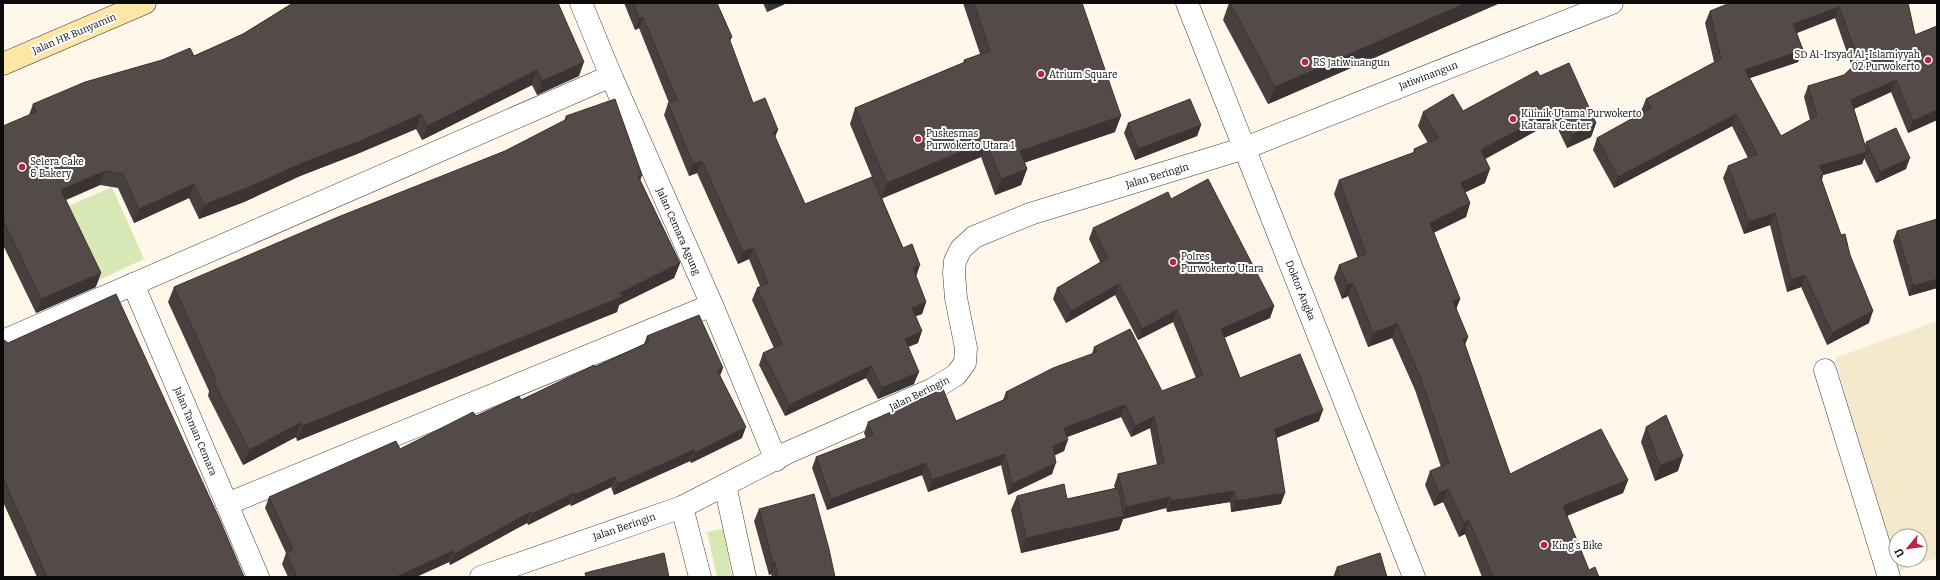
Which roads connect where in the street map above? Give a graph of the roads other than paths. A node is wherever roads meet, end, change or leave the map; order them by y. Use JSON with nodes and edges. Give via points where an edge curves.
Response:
{"nodes":[{"id":1,"x":145,"y":3,"type":"edge"},
{"id":2,"x":581,"y":3,"type":"edge"},
{"id":3,"x":1187,"y":3,"type":"edge"},
{"id":4,"x":1612,"y":3,"type":"edge"},
{"id":5,"x":3,"y":64,"type":"edge"},
{"id":6,"x":611,"y":76,"type":"junction"},
{"id":7,"x":1244,"y":148,"type":"junction"},
{"id":8,"x":133,"y":284,"type":"junction"},
{"id":9,"x":712,"y":304,"type":"junction"},
{"id":10,"x":3,"y":341,"type":"edge"},
{"id":11,"x":1825,"y":370,"type":"dead end"},
{"id":12,"x":776,"y":460,"type":"junction"},
{"id":13,"x":725,"y":485,"type":"junction"},
{"id":14,"x":227,"y":504,"type":"junction"},
{"id":15,"x":682,"y":507,"type":"junction"},
{"id":16,"x":258,"y":577,"type":"edge"},
{"id":17,"x":481,"y":577,"type":"edge"},
{"id":18,"x":700,"y":577,"type":"edge"},
{"id":19,"x":745,"y":577,"type":"edge"},
{"id":20,"x":1414,"y":577,"type":"edge"},
{"id":21,"x":1889,"y":577,"type":"edge"}],
"edges":[{"from":1,"to":5,"type":"main road","name":"Jalan HR Bunyamin"},
{"from":2,"to":6,"type":"street","name":"Jalan Cemara Agung"},
{"from":3,"to":7,"type":"street","name":"Doktor Angka"},
{"from":4,"to":7,"type":"street","name":"Jatiwinangun"},
{"from":6,"to":8,"type":"street"},
{"from":6,"to":9,"type":"street","name":"Jalan Cemara Agung"},
{"from":7,"to":12,"type":"street","name":"Jalan Beringin","via":[[1030,214],[974,237],[961,249],[954,273],[966,348],[965,363],[956,375],[933,389]]},
{"from":7,"to":20,"type":"street","name":"Doktor Angka"},
{"from":8,"to":10,"type":"street"},
{"from":8,"to":14,"type":"street","name":"Jalan Taman Cemara"},
{"from":9,"to":12,"type":"street","name":"Jalan Cemara Agung"},
{"from":9,"to":14,"type":"street"},
{"from":11,"to":21,"type":"street"},
{"from":12,"to":13,"type":"street","name":"Jalan Beringin"},
{"from":13,"to":15,"type":"street","name":"Jalan Beringin"},
{"from":13,"to":19,"type":"street"},
{"from":14,"to":16,"type":"street","name":"Jalan Taman Cemara"},
{"from":15,"to":17,"type":"street","name":"Jalan Beringin"},
{"from":15,"to":18,"type":"street"}]}
